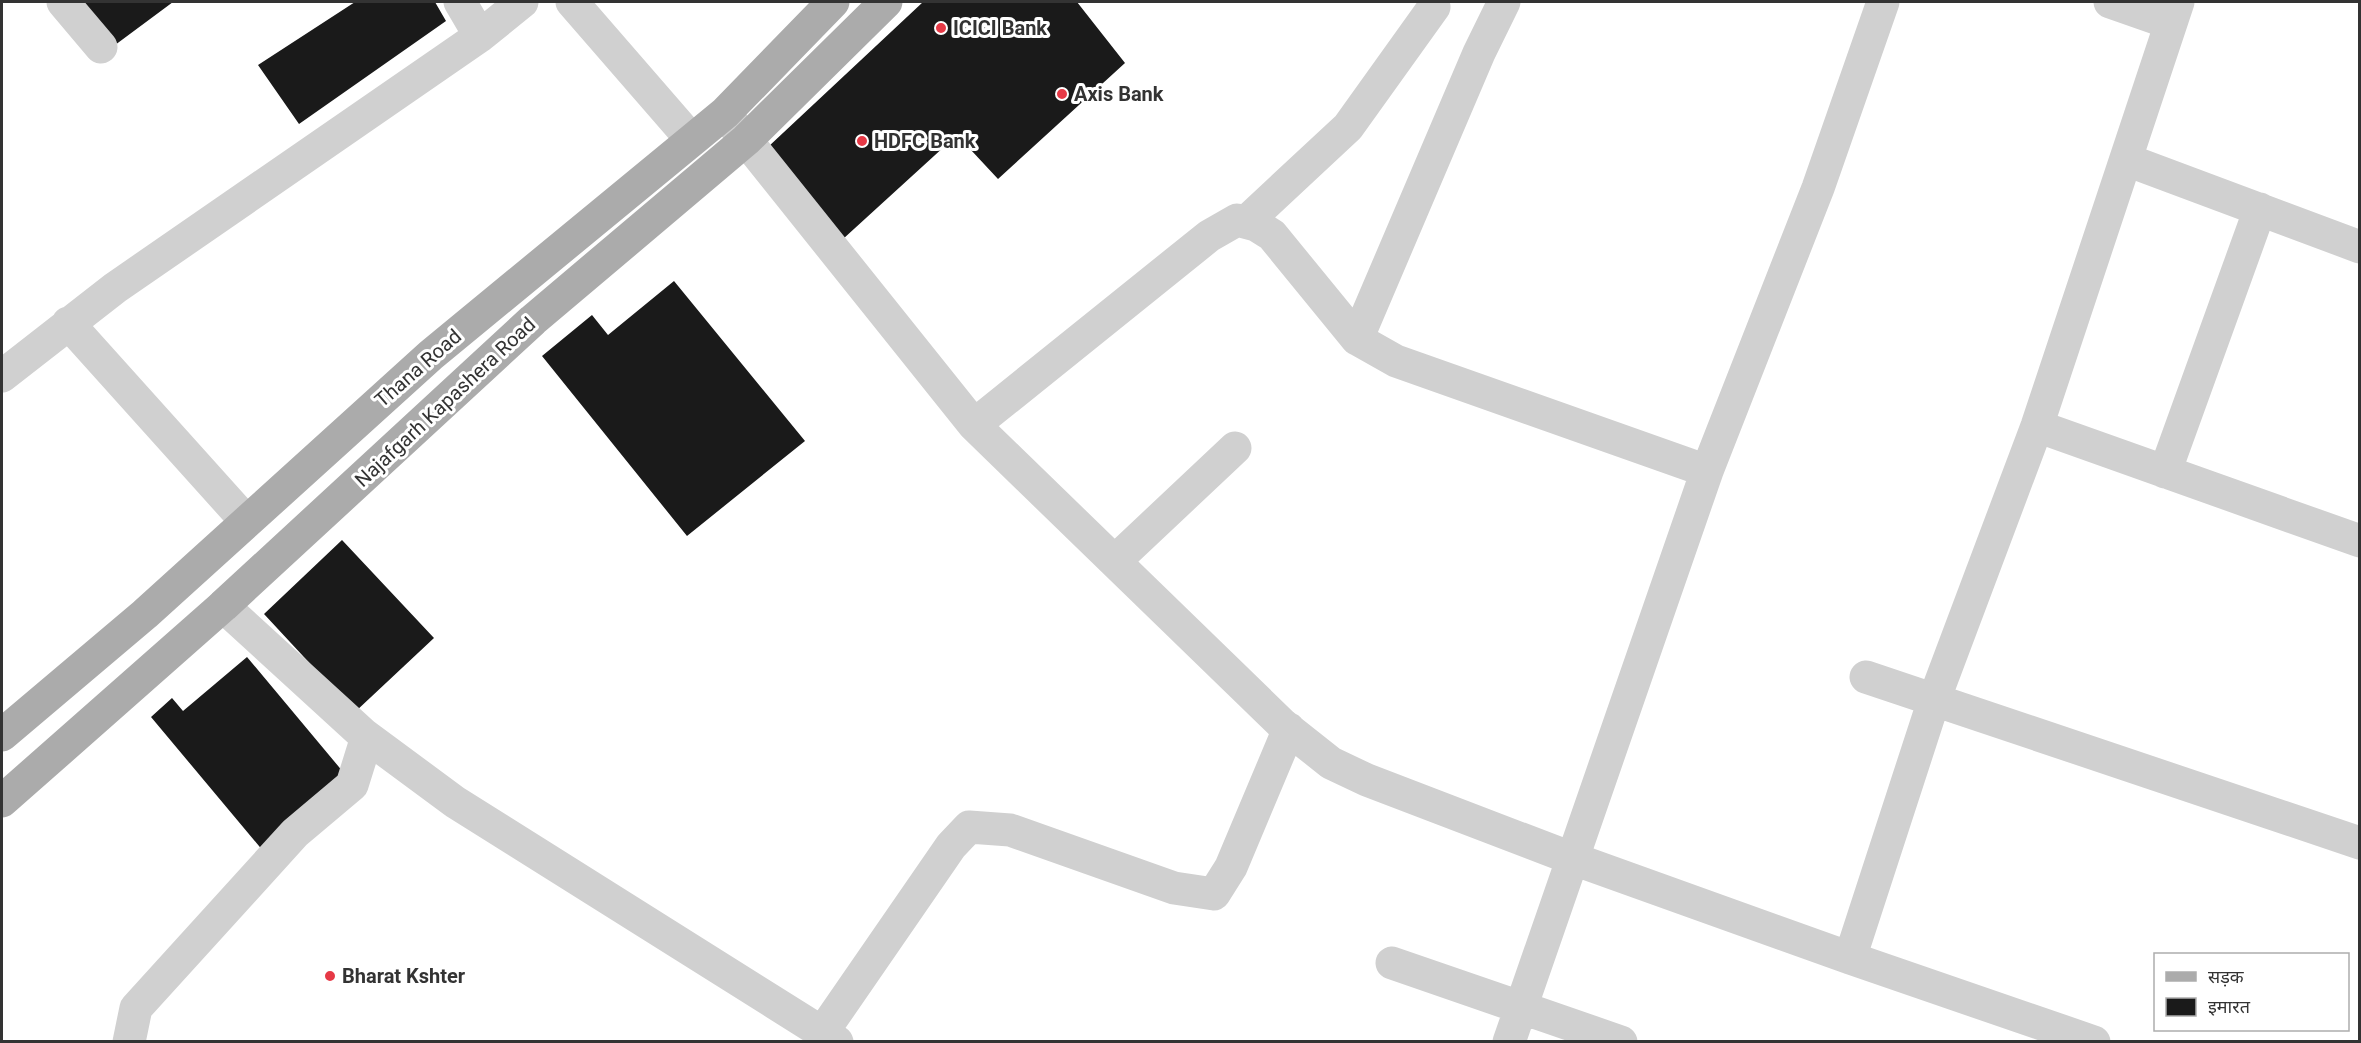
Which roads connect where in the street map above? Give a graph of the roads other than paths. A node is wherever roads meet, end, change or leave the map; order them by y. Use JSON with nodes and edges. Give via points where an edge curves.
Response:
{"nodes":[{"id":1,"x":63,"y":2,"type":"edge"},
{"id":2,"x":460,"y":2,"type":"edge"},
{"id":3,"x":522,"y":2,"type":"edge"},
{"id":4,"x":572,"y":2,"type":"edge"},
{"id":5,"x":885,"y":2,"type":"edge"},
{"id":6,"x":1504,"y":2,"type":"edge"},
{"id":7,"x":1883,"y":2,"type":"edge"},
{"id":8,"x":2110,"y":2,"type":"edge"},
{"id":9,"x":821,"y":6,"type":"edge"},
{"id":10,"x":1434,"y":7,"type":"dead end"},
{"id":11,"x":2174,"y":12,"type":"edge"},
{"id":12,"x":480,"y":36,"type":"junction"},
{"id":13,"x":101,"y":47,"type":"dead end"},
{"id":14,"x":724,"y":113,"type":"junction"},
{"id":15,"x":691,"y":139,"type":"junction"},
{"id":16,"x":746,"y":140,"type":"junction"},
{"id":17,"x":2127,"y":160,"type":"junction"},
{"id":18,"x":2260,"y":209,"type":"junction"},
{"id":19,"x":1246,"y":222,"type":"junction"},
{"id":20,"x":2360,"y":246,"type":"edge"},
{"id":21,"x":68,"y":323,"type":"junction"},
{"id":22,"x":1357,"y":339,"type":"junction"},
{"id":23,"x":2,"y":376,"type":"edge"},
{"id":24,"x":974,"y":425,"type":"junction"},
{"id":25,"x":2037,"y":426,"type":"junction"},
{"id":26,"x":1235,"y":448,"type":"dead end"},
{"id":27,"x":1707,"y":471,"type":"junction"},
{"id":28,"x":2164,"y":472,"type":"junction"},
{"id":29,"x":246,"y":521,"type":"junction"},
{"id":30,"x":2360,"y":541,"type":"edge"},
{"id":31,"x":1115,"y":561,"type":"junction"},
{"id":32,"x":224,"y":606,"type":"junction"},
{"id":33,"x":1866,"y":677,"type":"dead end"},
{"id":34,"x":1934,"y":700,"type":"junction"},
{"id":35,"x":1289,"y":729,"type":"junction"},
{"id":36,"x":2,"y":735,"type":"edge"},
{"id":37,"x":367,"y":737,"type":"junction"},
{"id":38,"x":2,"y":801,"type":"edge"},
{"id":39,"x":2360,"y":843,"type":"edge"},
{"id":40,"x":1571,"y":858,"type":"junction"},
{"id":41,"x":1850,"y":958,"type":"junction"},
{"id":42,"x":1392,"y":963,"type":"dead end"},
{"id":43,"x":1521,"y":1007,"type":"junction"},
{"id":44,"x":830,"y":1037,"type":"edge"},
{"id":45,"x":129,"y":1041,"type":"edge"},
{"id":46,"x":1509,"y":1041,"type":"edge"},
{"id":47,"x":1621,"y":1041,"type":"edge"},
{"id":48,"x":2094,"y":1041,"type":"edge"}],
"edges":[{"from":1,"to":13,"type":"street"},
{"from":2,"to":12,"type":"street"},
{"from":3,"to":12,"type":"street"},
{"from":4,"to":15,"type":"street"},
{"from":5,"to":16,"type":"main road","name":"Najafgarh Kapashera Road"},
{"from":6,"to":22,"type":"street"},
{"from":7,"to":27,"type":"street","via":[[1818,188]]},
{"from":8,"to":11,"type":"street"},
{"from":9,"to":14,"type":"main road","name":"Thana Road"},
{"from":10,"to":19,"type":"street","via":[[1348,128]]},
{"from":11,"to":17,"type":"street"},
{"from":12,"to":21,"type":"street"},
{"from":14,"to":15,"type":"main road","name":"Thana Road"},
{"from":14,"to":16,"type":"street"},
{"from":15,"to":29,"type":"main road","name":"Thana Road","via":[[431,356]]},
{"from":16,"to":24,"type":"street"},
{"from":16,"to":32,"type":"main road","name":"Najafgarh Kapashera Road","via":[[533,320]]},
{"from":17,"to":18,"type":"street"},
{"from":17,"to":25,"type":"street"},
{"from":18,"to":20,"type":"street"},
{"from":18,"to":28,"type":"street"},
{"from":19,"to":22,"type":"street","via":[[1272,236]]},
{"from":19,"to":24,"type":"street","via":[[1237,220],[1209,236]]},
{"from":21,"to":23,"type":"street"},
{"from":21,"to":29,"type":"street"},
{"from":22,"to":27,"type":"street","via":[[1396,362]]},
{"from":24,"to":31,"type":"street"},
{"from":25,"to":28,"type":"street"},
{"from":25,"to":34,"type":"street"},
{"from":26,"to":31,"type":"street"},
{"from":27,"to":40,"type":"street"},
{"from":28,"to":30,"type":"street"},
{"from":29,"to":36,"type":"main road","name":"Thana Road","via":[[145,614]]},
{"from":31,"to":35,"type":"street"},
{"from":32,"to":37,"type":"street"},
{"from":32,"to":38,"type":"main road","name":"Najafgarh Kapashera Road"},
{"from":33,"to":34,"type":"street"},
{"from":34,"to":39,"type":"street"},
{"from":34,"to":41,"type":"street"},
{"from":35,"to":40,"type":"street","via":[[1331,763],[1367,780]]},
{"from":35,"to":44,"type":"street","via":[[1231,867],[1214,894],[1173,888],[1010,830],[969,827],[951,846]]},
{"from":37,"to":44,"type":"street","via":[[455,802]]},
{"from":37,"to":45,"type":"street","via":[[352,785],[295,833],[135,1008]]},
{"from":40,"to":41,"type":"street"},
{"from":40,"to":43,"type":"street"},
{"from":41,"to":48,"type":"street"},
{"from":42,"to":43,"type":"street"},
{"from":43,"to":46,"type":"street"},
{"from":43,"to":47,"type":"street"}]}
